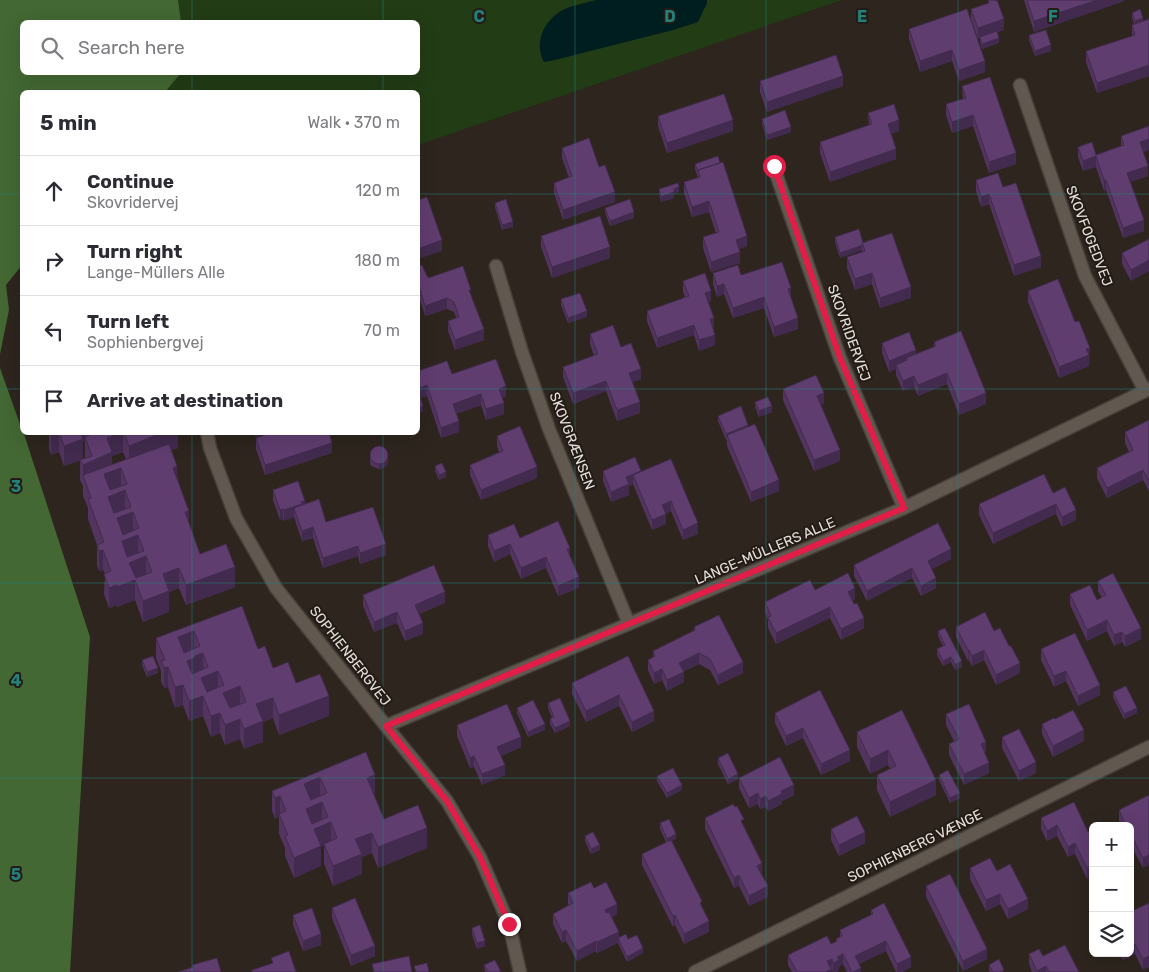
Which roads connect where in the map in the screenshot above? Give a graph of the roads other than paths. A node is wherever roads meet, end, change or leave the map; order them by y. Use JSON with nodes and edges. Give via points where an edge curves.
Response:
{"nodes":[{"id":1,"x":1020,"y":85,"type":"dead end"},
{"id":2,"x":774,"y":166,"type":"dead end"},
{"id":3,"x":496,"y":266,"type":"dead end"},
{"id":4,"x":1147,"y":390,"type":"edge"},
{"id":5,"x":208,"y":435,"type":"edge"},
{"id":6,"x":904,"y":508,"type":"junction"},
{"id":7,"x":629,"y":624,"type":"junction"},
{"id":8,"x":386,"y":726,"type":"junction"},
{"id":9,"x":1149,"y":747,"type":"edge"},
{"id":10,"x":520,"y":972,"type":"edge"},
{"id":11,"x":695,"y":972,"type":"edge"}],
"edges":[{"from":1,"to":4,"type":"street","name":"SKOVFOGEDVEJ","via":[[1085,276]]},
{"from":2,"to":6,"type":"street","name":"SKOVRIDERVEJ","via":[[840,358]]},
{"from":3,"to":7,"type":"street","name":"SKOVGRÆNSEN","via":[[549,429]]},
{"from":4,"to":6,"type":"street","name":"LANGE-MÜLLERS ALLE"},
{"from":5,"to":8,"type":"street","name":"SOPHIENBERGVEJ","via":[[236,518],[276,588]]},
{"from":6,"to":7,"type":"street","name":"LANGE-MÜLLERS ALLE"},
{"from":7,"to":8,"type":"street","name":"LANGE-MÜLLERS ALLE"},
{"from":8,"to":10,"type":"street","name":"SOPHIENBERGVEJ","via":[[447,801],[480,857],[509,924]]},
{"from":9,"to":11,"type":"street","name":"SOPHIENBERG VÆNGE"}]}
